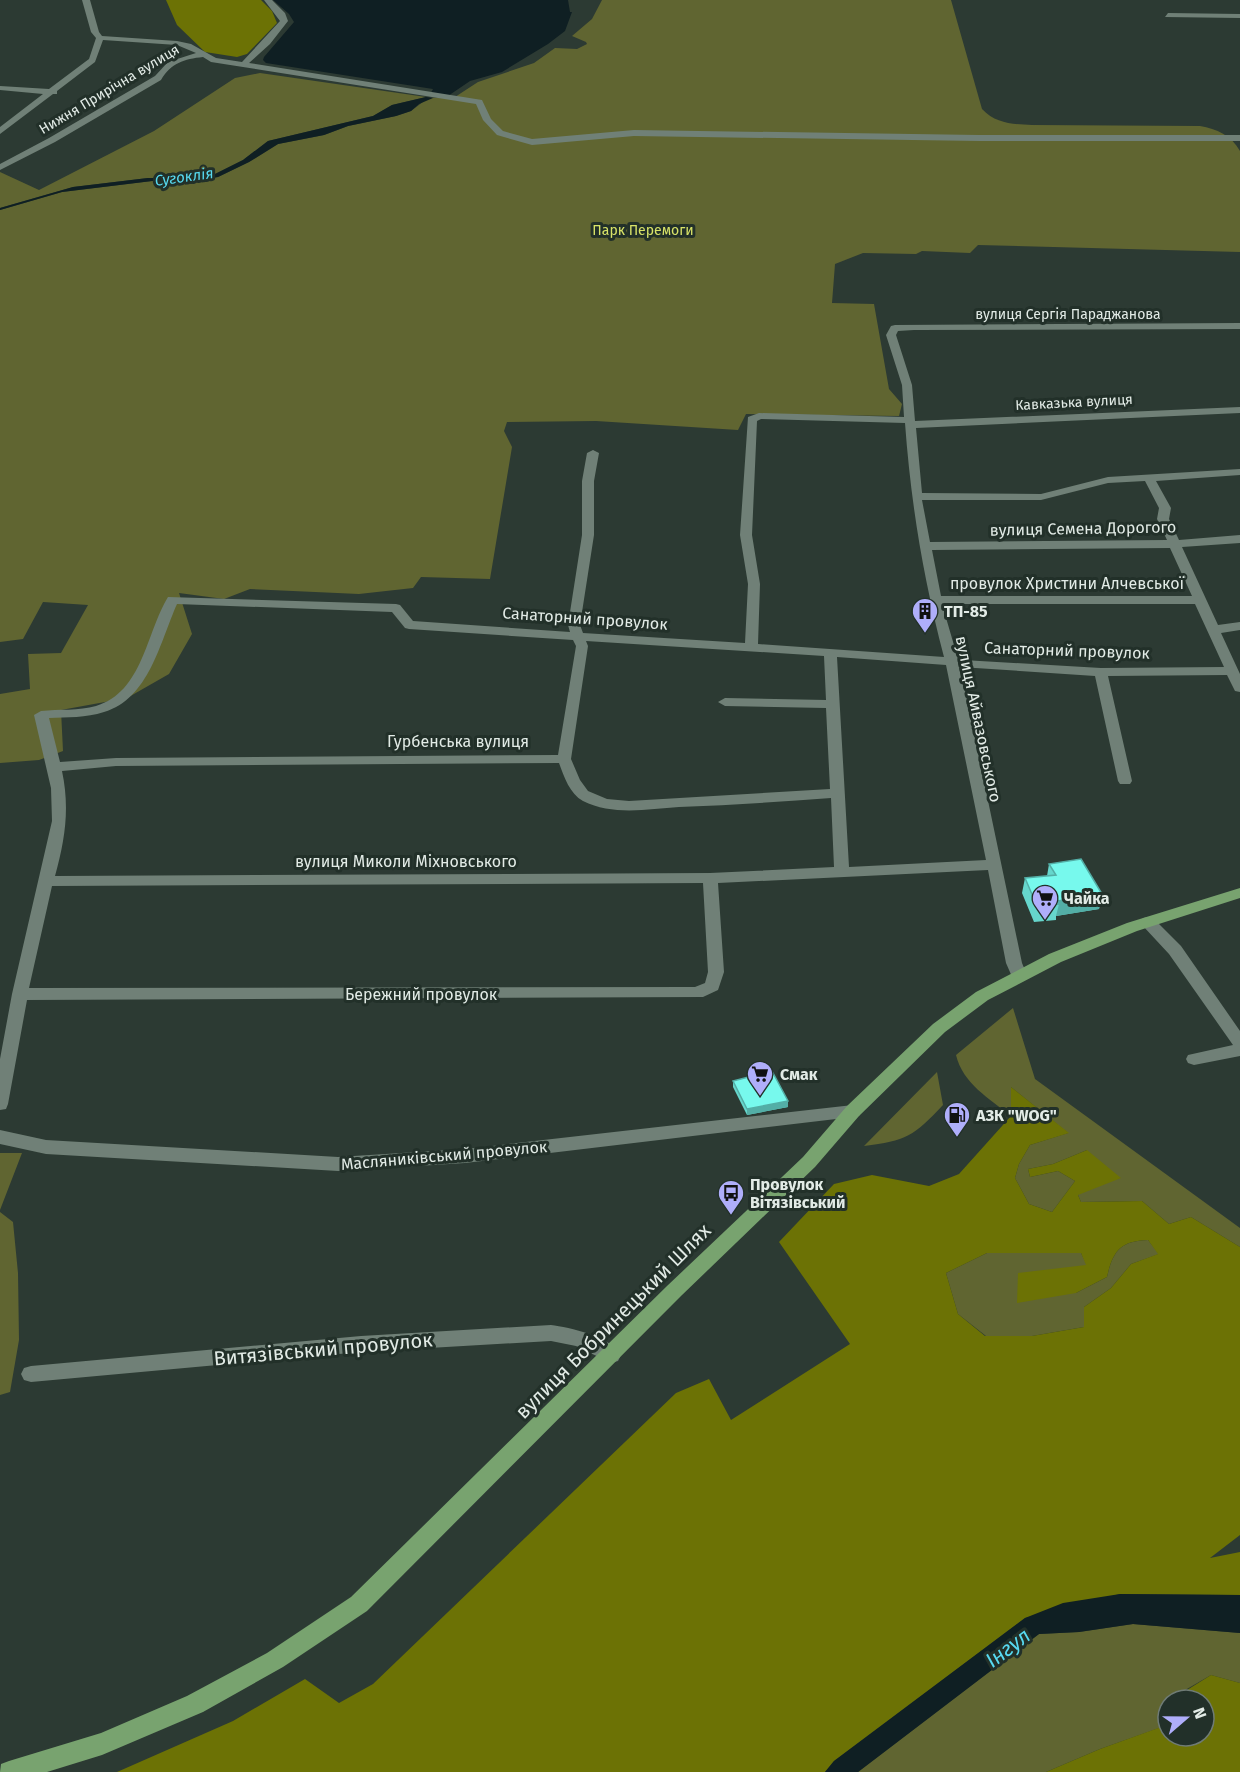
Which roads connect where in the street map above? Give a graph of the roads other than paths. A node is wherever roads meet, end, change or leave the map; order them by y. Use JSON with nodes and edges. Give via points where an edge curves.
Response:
{"nodes":[{"id":1,"x":86,"y":0,"type":"edge"},
{"id":2,"x":268,"y":0,"type":"edge"},
{"id":3,"x":1167,"y":15,"type":"dead end"},
{"id":4,"x":1240,"y":16,"type":"edge"},
{"id":5,"x":100,"y":38,"type":"junction"},
{"id":6,"x":201,"y":55,"type":"junction"},
{"id":7,"x":243,"y":65,"type":"junction"},
{"id":8,"x":0,"y":88,"type":"edge"},
{"id":9,"x":54,"y":92,"type":"junction"},
{"id":10,"x":0,"y":131,"type":"edge"},
{"id":11,"x":1240,"y":138,"type":"edge"},
{"id":12,"x":0,"y":167,"type":"edge"},
{"id":13,"x":1240,"y":327,"type":"edge"},
{"id":14,"x":895,"y":328,"type":"joint"},
{"id":15,"x":1240,"y":410,"type":"edge"},
{"id":16,"x":909,"y":422,"type":"junction"},
{"id":17,"x":593,"y":453,"type":"dead end"},
{"id":18,"x":1240,"y":472,"type":"edge"},
{"id":19,"x":1149,"y":478,"type":"junction"},
{"id":20,"x":916,"y":496,"type":"junction"},
{"id":21,"x":1240,"y":538,"type":"edge"},
{"id":22,"x":1174,"y":544,"type":"junction"},
{"id":23,"x":926,"y":546,"type":"junction"},
{"id":24,"x":935,"y":600,"type":"junction"},
{"id":25,"x":1199,"y":600,"type":"junction"},
{"id":26,"x":1240,"y":626,"type":"edge"},
{"id":27,"x":1212,"y":630,"type":"junction"},
{"id":28,"x":579,"y":636,"type":"junction"},
{"id":29,"x":751,"y":646,"type":"junction"},
{"id":30,"x":830,"y":653,"type":"junction"},
{"id":31,"x":952,"y":661,"type":"junction"},
{"id":32,"x":1232,"y":671,"type":"junction"},
{"id":33,"x":1101,"y":672,"type":"junction"},
{"id":34,"x":1240,"y":688,"type":"edge"},
{"id":35,"x":726,"y":702,"type":"dead end"},
{"id":36,"x":832,"y":704,"type":"junction"},
{"id":37,"x":564,"y":759,"type":"junction"},
{"id":38,"x":53,"y":768,"type":"junction"},
{"id":39,"x":1125,"y":781,"type":"dead end"},
{"id":40,"x":838,"y":793,"type":"junction"},
{"id":41,"x":993,"y":865,"type":"junction"},
{"id":42,"x":842,"y":872,"type":"junction"},
{"id":43,"x":710,"y":878,"type":"junction"},
{"id":44,"x":46,"y":881,"type":"junction"},
{"id":45,"x":1240,"y":893,"type":"edge"},
{"id":46,"x":1148,"y":922,"type":"junction"},
{"id":47,"x":1019,"y":975,"type":"junction"},
{"id":48,"x":20,"y":994,"type":"junction"},
{"id":49,"x":1240,"y":1043,"type":"edge"},
{"id":50,"x":1240,"y":1050,"type":"edge"},
{"id":51,"x":1194,"y":1059,"type":"dead end"},
{"id":52,"x":0,"y":1104,"type":"edge"},
{"id":53,"x":853,"y":1111,"type":"junction"},
{"id":54,"x":0,"y":1137,"type":"edge"},
{"id":55,"x":611,"y":1355,"type":"junction"},
{"id":56,"x":32,"y":1374,"type":"dead end"},
{"id":57,"x":9,"y":1772,"type":"edge"}],
"edges":[{"from":1,"to":5,"type":"street"},
{"from":2,"to":7,"type":"street","via":[[284,21]]},
{"from":3,"to":4,"type":"street"},
{"from":5,"to":6,"type":"street","via":[[177,43]]},
{"from":5,"to":9,"type":"street","via":[[92,60]]},
{"from":6,"to":7,"type":"street"},
{"from":6,"to":12,"type":"street","name":"Нижня Прирічна вулиця","via":[[184,56],[158,78]]},
{"from":7,"to":11,"type":"street","via":[[479,102],[500,133],[532,142],[634,133]]},
{"from":8,"to":9,"type":"street"},
{"from":9,"to":10,"type":"street"},
{"from":13,"to":14,"type":"street","name":"вулиця Сергія Параджанова"},
{"from":14,"to":16,"type":"street","name":"вулиця Айвазовського","via":[[891,335],[907,385]]},
{"from":15,"to":16,"type":"street","name":"Кавказька вулиця"},
{"from":16,"to":20,"type":"street","name":"вулиця Айвазовського"},
{"from":16,"to":29,"type":"street","name":"Кавказька вулиця","via":[[752,418],[746,535],[754,584]]},
{"from":17,"to":28,"type":"street","via":[[588,481],[588,536],[574,626]]},
{"from":18,"to":19,"type":"street"},
{"from":19,"to":20,"type":"street","via":[[1108,480],[1041,497]]},
{"from":19,"to":22,"type":"street","name":"провулок Христини Алчевської","via":[[1165,508],[1163,519]]},
{"from":20,"to":23,"type":"street","name":"вулиця Айвазовського"},
{"from":21,"to":22,"type":"street","name":"вулиця Семена Дорогого"},
{"from":22,"to":23,"type":"street","name":"вулиця Семена Дорогого"},
{"from":22,"to":25,"type":"street","name":"провулок Христини Алчевської"},
{"from":23,"to":24,"type":"street","name":"вулиця Айвазовського"},
{"from":24,"to":25,"type":"street","name":"провулок Христини Алчевської"},
{"from":24,"to":31,"type":"street","name":"вулиця Айвазовського"},
{"from":25,"to":27,"type":"street","name":"провулок Христини Алчевської"},
{"from":26,"to":27,"type":"street"},
{"from":27,"to":32,"type":"street","name":"провулок Христини Алчевської"},
{"from":28,"to":29,"type":"street","name":"Санаторний провулок"},
{"from":28,"to":37,"type":"street","via":[[582,646]]},
{"from":28,"to":38,"type":"street","name":"Санаторний провулок","via":[[409,625],[396,608],[172,600],[141,675],[118,701],[101,709],[41,715]]},
{"from":29,"to":30,"type":"street","name":"Санаторний провулок"},
{"from":30,"to":31,"type":"street","name":"Санаторний провулок"},
{"from":30,"to":36,"type":"street"},
{"from":31,"to":33,"type":"street","name":"Санаторний провулок"},
{"from":31,"to":41,"type":"street","name":"вулиця Айвазовського"},
{"from":32,"to":33,"type":"street","name":"Санаторний провулок"},
{"from":32,"to":34,"type":"street","name":"провулок Христини Алчевської"},
{"from":33,"to":39,"type":"street"},
{"from":35,"to":36,"type":"street"},
{"from":36,"to":40,"type":"street"},
{"from":37,"to":38,"type":"street","name":"Гурбенська вулиця","via":[[116,762]]},
{"from":37,"to":40,"type":"street","via":[[576,785],[586,796],[602,802],[689,802]]},
{"from":38,"to":44,"type":"street","via":[[60,810]]},
{"from":40,"to":42,"type":"street"},
{"from":41,"to":42,"type":"street","name":"вулиця Миколи Міхновського"},
{"from":41,"to":47,"type":"street","name":"вулиця Айвазовського"},
{"from":42,"to":43,"type":"street","name":"вулиця Миколи Міхновського"},
{"from":43,"to":44,"type":"street","name":"вулиця Миколи Міхновського"},
{"from":43,"to":48,"type":"street","name":"Бережний провулок","via":[[716,972],[712,986],[697,993]]},
{"from":44,"to":48,"type":"street"},
{"from":45,"to":46,"type":"main road","name":"вулиця Бобринецький Шлях"},
{"from":46,"to":47,"type":"main road","name":"вулиця Бобринецький Шлях"},
{"from":46,"to":49,"type":"street","via":[[1175,950]]},
{"from":47,"to":53,"type":"main road","name":"вулиця Бобринецький Шлях","via":[[939,1028]]},
{"from":48,"to":52,"type":"street"},
{"from":50,"to":51,"type":"street"},
{"from":53,"to":54,"type":"street","name":"Масляниківський провулок","via":[[465,1156],[338,1164],[46,1147]]},
{"from":53,"to":55,"type":"main road","name":"вулиця Бобринецький Шлях","via":[[808,1162]]},
{"from":55,"to":56,"type":"street","name":"Витязівський провулок","via":[[586,1340],[551,1333],[361,1344]]},
{"from":55,"to":57,"type":"main road","name":"вулиця Бобринецький Шлях","via":[[358,1604],[275,1660],[195,1704],[102,1744]]}]}
